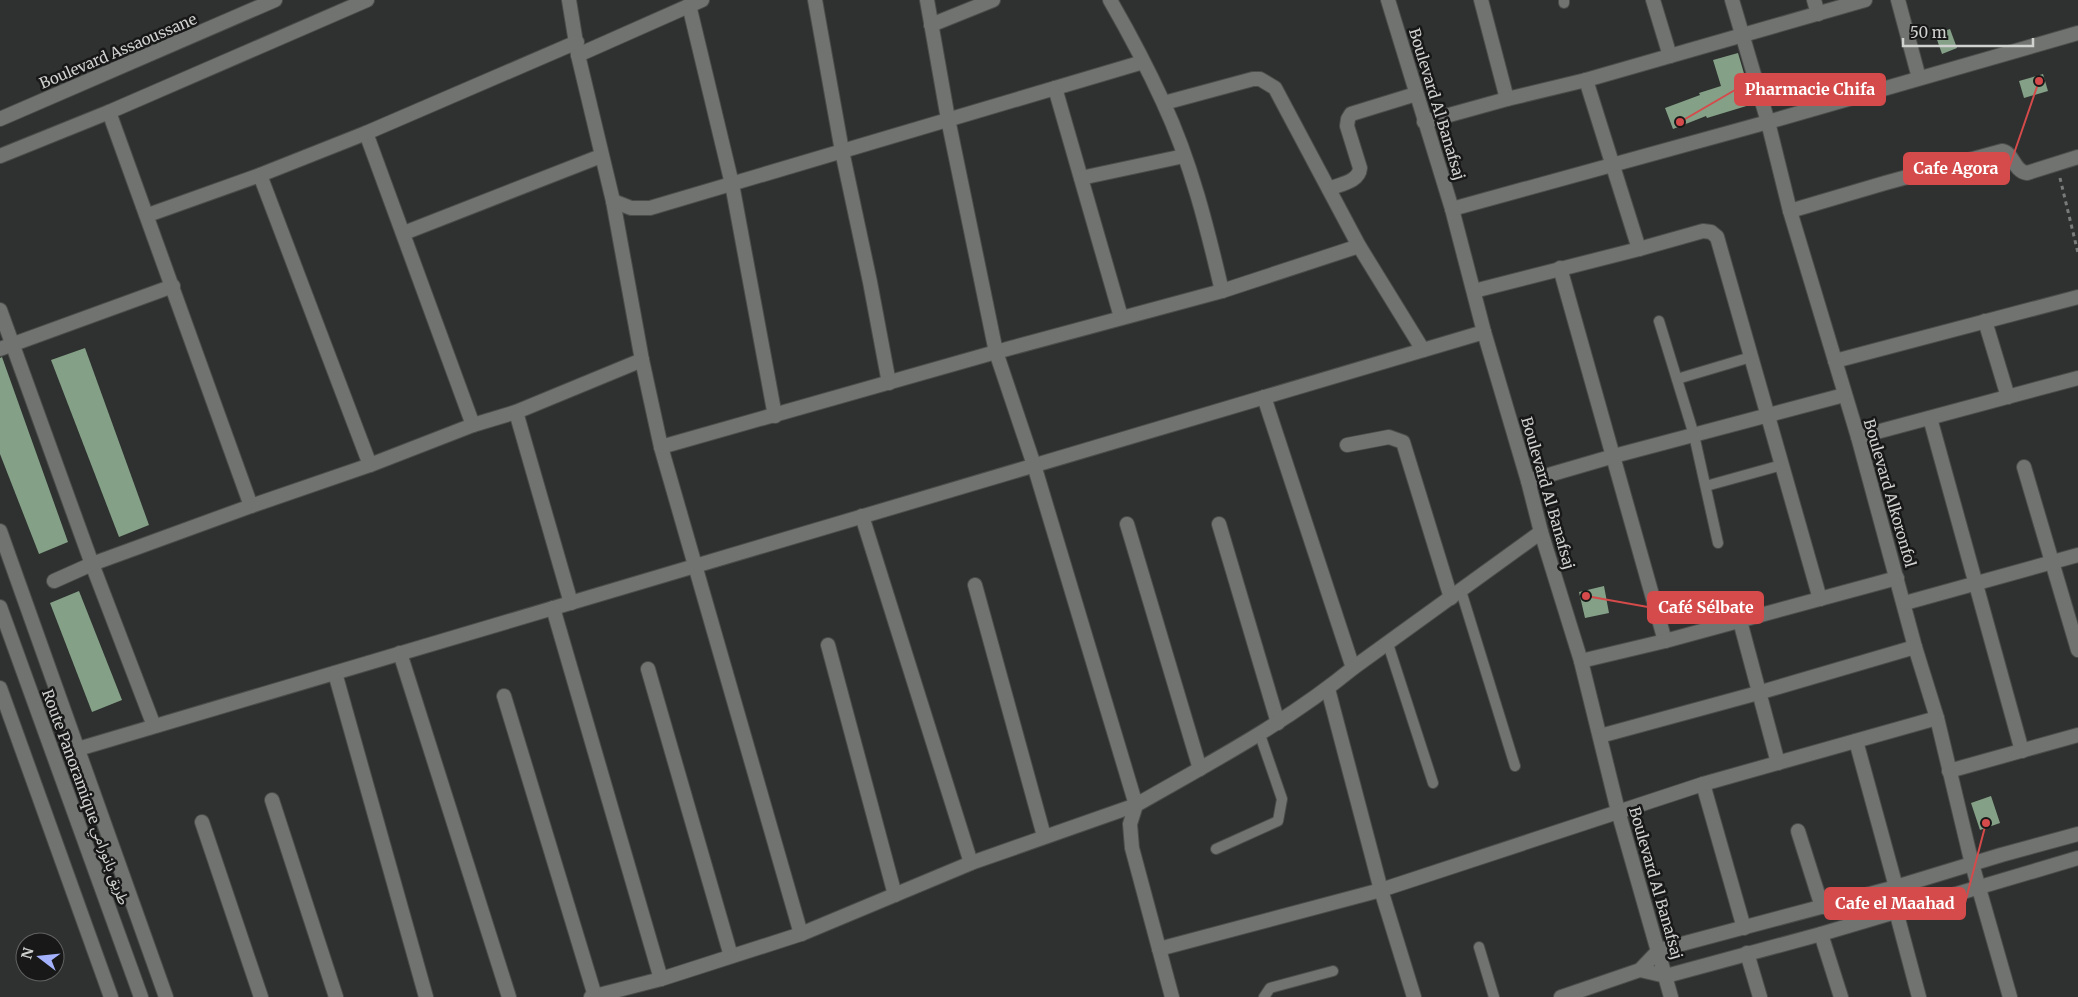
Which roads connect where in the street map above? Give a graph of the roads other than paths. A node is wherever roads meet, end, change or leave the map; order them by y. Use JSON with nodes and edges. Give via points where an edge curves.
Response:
{"nodes":[{"id":1,"x":275,"y":0,"type":"edge"},
{"id":2,"x":368,"y":0,"type":"edge"},
{"id":3,"x":570,"y":0,"type":"edge"},
{"id":4,"x":815,"y":0,"type":"edge"},
{"id":5,"x":927,"y":0,"type":"edge"},
{"id":6,"x":993,"y":0,"type":"edge"},
{"id":7,"x":1110,"y":0,"type":"edge"},
{"id":8,"x":1388,"y":0,"type":"edge"},
{"id":9,"x":1481,"y":0,"type":"edge"},
{"id":10,"x":1653,"y":0,"type":"edge"},
{"id":11,"x":1732,"y":0,"type":"edge"},
{"id":12,"x":1866,"y":0,"type":"edge"},
{"id":13,"x":1898,"y":0,"type":"edge"},
{"id":14,"x":696,"y":3,"type":"edge"},
{"id":15,"x":251,"y":5,"type":"edge"},
{"id":16,"x":1816,"y":7,"type":"edge"},
{"id":17,"x":931,"y":25,"type":"junction"},
{"id":18,"x":2078,"y":33,"type":"edge"},
{"id":19,"x":1742,"y":35,"type":"junction"},
{"id":20,"x":578,"y":49,"type":"junction"},
{"id":21,"x":1670,"y":56,"type":"junction"},
{"id":22,"x":1143,"y":62,"type":"junction"},
{"id":23,"x":1919,"y":78,"type":"junction"},
{"id":24,"x":1586,"y":80,"type":"junction"},
{"id":25,"x":1055,"y":88,"type":"junction"},
{"id":26,"x":1416,"y":94,"type":"junction"},
{"id":27,"x":1507,"y":99,"type":"junction"},
{"id":28,"x":1164,"y":103,"type":"junction"},
{"id":29,"x":109,"y":112,"type":"junction"},
{"id":30,"x":0,"y":119,"type":"edge"},
{"id":31,"x":948,"y":120,"type":"junction"},
{"id":32,"x":1424,"y":122,"type":"junction"},
{"id":33,"x":1768,"y":122,"type":"junction"},
{"id":34,"x":366,"y":133,"type":"junction"},
{"id":35,"x":842,"y":151,"type":"junction"},
{"id":36,"x":0,"y":156,"type":"edge"},
{"id":37,"x":601,"y":156,"type":"junction"},
{"id":38,"x":1184,"y":156,"type":"junction"},
{"id":39,"x":2078,"y":157,"type":"edge"},
{"id":40,"x":1613,"y":165,"type":"junction"},
{"id":41,"x":260,"y":175,"type":"junction"},
{"id":42,"x":1081,"y":178,"type":"junction"},
{"id":43,"x":732,"y":184,"type":"junction"},
{"id":44,"x":1329,"y":189,"type":"junction"},
{"id":45,"x":613,"y":200,"type":"junction"},
{"id":46,"x":1452,"y":209,"type":"junction"},
{"id":47,"x":1790,"y":211,"type":"junction"},
{"id":48,"x":148,"y":215,"type":"junction"},
{"id":49,"x":404,"y":234,"type":"junction"},
{"id":50,"x":1359,"y":246,"type":"junction"},
{"id":51,"x":1639,"y":249,"type":"junction"},
{"id":52,"x":1560,"y":268,"type":"junction"},
{"id":53,"x":173,"y":286,"type":"junction"},
{"id":54,"x":1222,"y":291,"type":"junction"},
{"id":55,"x":1474,"y":291,"type":"junction"},
{"id":56,"x":2078,"y":297,"type":"edge"},
{"id":57,"x":0,"y":310,"type":"edge"},
{"id":58,"x":1121,"y":317,"type":"junction"},
{"id":59,"x":1658,"y":321,"type":"dead end"},
{"id":60,"x":1985,"y":321,"type":"junction"},
{"id":61,"x":1484,"y":332,"type":"junction"},
{"id":62,"x":6,"y":347,"type":"edge"},
{"id":63,"x":1423,"y":350,"type":"junction"},
{"id":64,"x":996,"y":352,"type":"junction"},
{"id":65,"x":1751,"y":358,"type":"junction"},
{"id":66,"x":642,"y":360,"type":"junction"},
{"id":67,"x":1835,"y":361,"type":"junction"},
{"id":68,"x":2078,"y":378,"type":"edge"},
{"id":69,"x":1677,"y":379,"type":"junction"},
{"id":70,"x":889,"y":383,"type":"junction"},
{"id":71,"x":1844,"y":395,"type":"junction"},
{"id":72,"x":1264,"y":397,"type":"junction"},
{"id":73,"x":2008,"y":397,"type":"junction"},
{"id":74,"x":516,"y":412,"type":"junction"},
{"id":75,"x":1767,"y":415,"type":"junction"},
{"id":76,"x":775,"y":416,"type":"junction"},
{"id":77,"x":1930,"y":418,"type":"junction"},
{"id":78,"x":473,"y":425,"type":"junction"},
{"id":79,"x":1694,"y":435,"type":"junction"},
{"id":80,"x":1858,"y":437,"type":"junction"},
{"id":81,"x":1347,"y":445,"type":"dead end"},
{"id":82,"x":661,"y":447,"type":"junction"},
{"id":83,"x":1614,"y":456,"type":"junction"},
{"id":84,"x":370,"y":465,"type":"junction"},
{"id":85,"x":1034,"y":465,"type":"junction"},
{"id":86,"x":1782,"y":466,"type":"junction"},
{"id":87,"x":2024,"y":467,"type":"dead end"},
{"id":88,"x":1528,"y":481,"type":"junction"},
{"id":89,"x":1706,"y":486,"type":"junction"},
{"id":90,"x":252,"y":506,"type":"junction"},
{"id":91,"x":862,"y":516,"type":"junction"},
{"id":92,"x":1127,"y":524,"type":"dead end"},
{"id":93,"x":1219,"y":524,"type":"dead end"},
{"id":94,"x":0,"y":531,"type":"edge"},
{"id":95,"x":1541,"y":532,"type":"junction"},
{"id":96,"x":1718,"y":542,"type":"dead end"},
{"id":97,"x":2078,"y":555,"type":"edge"},
{"id":98,"x":2053,"y":562,"type":"junction"},
{"id":99,"x":92,"y":564,"type":"junction"},
{"id":100,"x":694,"y":566,"type":"junction"},
{"id":101,"x":1897,"y":578,"type":"junction"},
{"id":102,"x":54,"y":581,"type":"dead end"},
{"id":103,"x":1976,"y":583,"type":"junction"},
{"id":104,"x":975,"y":585,"type":"dead end"},
{"id":105,"x":1456,"y":594,"type":"junction"},
{"id":106,"x":1820,"y":599,"type":"junction"},
{"id":107,"x":570,"y":603,"type":"junction"},
{"id":108,"x":1905,"y":603,"type":"junction"},
{"id":109,"x":0,"y":607,"type":"edge"},
{"id":110,"x":553,"y":608,"type":"junction"},
{"id":111,"x":1740,"y":621,"type":"junction"},
{"id":112,"x":1665,"y":642,"type":"junction"},
{"id":113,"x":1388,"y":644,"type":"junction"},
{"id":114,"x":828,"y":645,"type":"dead end"},
{"id":115,"x":1915,"y":647,"type":"junction"},
{"id":116,"x":2078,"y":650,"type":"edge"},
{"id":117,"x":400,"y":653,"type":"junction"},
{"id":118,"x":1581,"y":661,"type":"junction"},
{"id":119,"x":648,"y":668,"type":"dead end"},
{"id":120,"x":1353,"y":668,"type":"junction"},
{"id":121,"x":335,"y":673,"type":"junction"},
{"id":122,"x":0,"y":688,"type":"edge"},
{"id":123,"x":1328,"y":689,"type":"junction"},
{"id":124,"x":1758,"y":693,"type":"junction"},
{"id":125,"x":504,"y":696,"type":"dead end"},
{"id":126,"x":1937,"y":718,"type":"junction"},
{"id":127,"x":1278,"y":723,"type":"junction"},
{"id":128,"x":154,"y":726,"type":"junction"},
{"id":129,"x":1260,"y":735,"type":"junction"},
{"id":130,"x":2078,"y":735,"type":"edge"},
{"id":131,"x":1600,"y":736,"type":"junction"},
{"id":132,"x":1856,"y":741,"type":"junction"},
{"id":133,"x":78,"y":749,"type":"junction"},
{"id":134,"x":2022,"y":751,"type":"junction"},
{"id":135,"x":1778,"y":763,"type":"junction"},
{"id":136,"x":1515,"y":766,"type":"dead end"},
{"id":137,"x":1200,"y":769,"type":"junction"},
{"id":138,"x":1949,"y":771,"type":"junction"},
{"id":139,"x":1433,"y":783,"type":"dead end"},
{"id":140,"x":1703,"y":784,"type":"junction"},
{"id":141,"x":272,"y":800,"type":"dead end"},
{"id":142,"x":1136,"y":805,"type":"junction"},
{"id":143,"x":1618,"y":811,"type":"junction"},
{"id":144,"x":202,"y":822,"type":"dead end"},
{"id":145,"x":1798,"y":831,"type":"dead end"},
{"id":146,"x":2078,"y":834,"type":"edge"},
{"id":147,"x":1044,"y":836,"type":"junction"},
{"id":148,"x":1216,"y":849,"type":"dead end"},
{"id":149,"x":2078,"y":858,"type":"edge"},
{"id":150,"x":971,"y":863,"type":"junction"},
{"id":151,"x":1972,"y":864,"type":"junction"},
{"id":152,"x":1896,"y":887,"type":"junction"},
{"id":153,"x":1978,"y":887,"type":"junction"},
{"id":154,"x":1381,"y":890,"type":"junction"},
{"id":155,"x":895,"y":895,"type":"junction"},
{"id":156,"x":1822,"y":907,"type":"junction"},
{"id":157,"x":1896,"y":911,"type":"junction"},
{"id":158,"x":1744,"y":928,"type":"junction"},
{"id":159,"x":801,"y":934,"type":"junction"},
{"id":160,"x":1821,"y":934,"type":"junction"},
{"id":161,"x":1479,"y":947,"type":"dead end"},
{"id":162,"x":1159,"y":949,"type":"junction"},
{"id":163,"x":1659,"y":950,"type":"junction"},
{"id":164,"x":1747,"y":953,"type":"junction"},
{"id":165,"x":731,"y":956,"type":"junction"},
{"id":166,"x":1640,"y":970,"type":"junction"},
{"id":167,"x":1333,"y":971,"type":"dead end"},
{"id":168,"x":1666,"y":976,"type":"junction"},
{"id":169,"x":661,"y":979,"type":"junction"},
{"id":170,"x":593,"y":996,"type":"edge"},
{"id":171,"x":111,"y":997,"type":"edge"},
{"id":172,"x":141,"y":997,"type":"edge"},
{"id":173,"x":166,"y":997,"type":"edge"},
{"id":174,"x":261,"y":997,"type":"edge"},
{"id":175,"x":336,"y":997,"type":"edge"},
{"id":176,"x":426,"y":997,"type":"edge"},
{"id":177,"x":509,"y":997,"type":"edge"},
{"id":178,"x":1172,"y":997,"type":"edge"},
{"id":179,"x":1264,"y":997,"type":"edge"},
{"id":180,"x":1414,"y":997,"type":"edge"},
{"id":181,"x":1494,"y":997,"type":"edge"},
{"id":182,"x":1561,"y":997,"type":"edge"},
{"id":183,"x":1671,"y":997,"type":"edge"},
{"id":184,"x":1760,"y":997,"type":"edge"},
{"id":185,"x":1841,"y":997,"type":"edge"},
{"id":186,"x":1919,"y":997,"type":"edge"},
{"id":187,"x":2010,"y":997,"type":"edge"}],
"edges":[{"from":1,"to":15,"type":"street","name":"Boulevard Assaoussane"},
{"from":2,"to":29,"type":"street"},
{"from":3,"to":20,"type":"street"},
{"from":4,"to":35,"type":"street"},
{"from":5,"to":17,"type":"street"},
{"from":6,"to":17,"type":"street"},
{"from":7,"to":22,"type":"street"},
{"from":8,"to":26,"type":"street","name":"Boulevard Al Banafsaj"},
{"from":9,"to":27,"type":"street"},
{"from":10,"to":21,"type":"street"},
{"from":11,"to":19,"type":"street","name":"Boulevard Alkoronfol"},
{"from":12,"to":16,"type":"street"},
{"from":13,"to":23,"type":"street"},
{"from":14,"to":20,"type":"street"},
{"from":14,"to":43,"type":"street"},
{"from":15,"to":30,"type":"street","name":"Boulevard Assaoussane"},
{"from":16,"to":19,"type":"street"},
{"from":17,"to":31,"type":"street"},
{"from":18,"to":23,"type":"street"},
{"from":19,"to":21,"type":"street"},
{"from":19,"to":33,"type":"street","name":"Boulevard Alkoronfol"},
{"from":20,"to":34,"type":"street"},
{"from":20,"to":37,"type":"street"},
{"from":21,"to":24,"type":"street"},
{"from":22,"to":25,"type":"street"},
{"from":22,"to":28,"type":"street"},
{"from":23,"to":33,"type":"street"},
{"from":24,"to":27,"type":"street"},
{"from":24,"to":40,"type":"street"},
{"from":25,"to":31,"type":"street"},
{"from":25,"to":42,"type":"street"},
{"from":26,"to":32,"type":"street","name":"Boulevard Al Banafsaj"},
{"from":26,"to":44,"type":"street","via":[[1351,114],[1348,126],[1359,174]]},
{"from":27,"to":32,"type":"street"},
{"from":28,"to":38,"type":"street"},
{"from":28,"to":44,"type":"street","via":[[1253,80],[1268,82],[1275,88]]},
{"from":29,"to":36,"type":"street"},
{"from":29,"to":48,"type":"street"},
{"from":31,"to":35,"type":"street"},
{"from":31,"to":64,"type":"street"},
{"from":32,"to":46,"type":"street","name":"Boulevard Al Banafsaj"},
{"from":33,"to":40,"type":"street"},
{"from":33,"to":47,"type":"street","name":"Boulevard Alkoronfol"},
{"from":34,"to":41,"type":"street"},
{"from":34,"to":49,"type":"street"},
{"from":35,"to":43,"type":"street"},
{"from":35,"to":70,"type":"street"},
{"from":37,"to":45,"type":"street"},
{"from":37,"to":49,"type":"street"},
{"from":38,"to":42,"type":"street"},
{"from":38,"to":54,"type":"street"},
{"from":39,"to":47,"type":"street","via":[[2023,173],[2009,154],[2002,151]]},
{"from":40,"to":46,"type":"street"},
{"from":40,"to":51,"type":"street"},
{"from":41,"to":48,"type":"street"},
{"from":41,"to":84,"type":"street"},
{"from":42,"to":58,"type":"street"},
{"from":43,"to":45,"type":"street","via":[[650,208],[631,208]]},
{"from":43,"to":76,"type":"street"},
{"from":44,"to":50,"type":"street"},
{"from":45,"to":66,"type":"street"},
{"from":46,"to":55,"type":"street","name":"Boulevard Al Banafsaj"},
{"from":47,"to":67,"type":"street","name":"Boulevard Alkoronfol"},
{"from":48,"to":53,"type":"street"},
{"from":49,"to":78,"type":"street"},
{"from":50,"to":54,"type":"street"},
{"from":50,"to":63,"type":"street"},
{"from":51,"to":52,"type":"street"},
{"from":51,"to":65,"type":"street","via":[[1703,231],[1717,237]]},
{"from":52,"to":55,"type":"street"},
{"from":52,"to":83,"type":"street"},
{"from":53,"to":62,"type":"street"},
{"from":53,"to":90,"type":"street"},
{"from":54,"to":58,"type":"street"},
{"from":55,"to":61,"type":"street","name":"Boulevard Al Banafsaj"},
{"from":56,"to":60,"type":"street"},
{"from":57,"to":62,"type":"street"},
{"from":58,"to":64,"type":"street"},
{"from":59,"to":69,"type":"lane"},
{"from":60,"to":67,"type":"street"},
{"from":60,"to":73,"type":"street"},
{"from":61,"to":63,"type":"street"},
{"from":61,"to":88,"type":"street","name":"Boulevard Al Banafsaj"},
{"from":62,"to":99,"type":"street"},
{"from":63,"to":72,"type":"street"},
{"from":64,"to":70,"type":"street"},
{"from":64,"to":85,"type":"street"},
{"from":65,"to":69,"type":"lane"},
{"from":65,"to":75,"type":"street"},
{"from":66,"to":74,"type":"street"},
{"from":66,"to":82,"type":"street"},
{"from":67,"to":71,"type":"street","name":"Boulevard Alkoronfol"},
{"from":68,"to":73,"type":"street"},
{"from":69,"to":79,"type":"lane"},
{"from":70,"to":76,"type":"street"},
{"from":71,"to":75,"type":"street"},
{"from":71,"to":80,"type":"street","name":"Boulevard Alkoronfol"},
{"from":72,"to":85,"type":"street"},
{"from":72,"to":120,"type":"street"},
{"from":73,"to":77,"type":"street"},
{"from":74,"to":78,"type":"street"},
{"from":74,"to":107,"type":"street"},
{"from":75,"to":79,"type":"street"},
{"from":75,"to":86,"type":"street"},
{"from":76,"to":82,"type":"street"},
{"from":77,"to":80,"type":"street"},
{"from":77,"to":103,"type":"street"},
{"from":78,"to":84,"type":"street"},
{"from":79,"to":83,"type":"street"},
{"from":79,"to":89,"type":"lane"},
{"from":80,"to":101,"type":"street","name":"Boulevard Alkoronfol"},
{"from":81,"to":105,"type":"street","via":[[1382,437],[1403,442]]},
{"from":82,"to":100,"type":"street"},
{"from":83,"to":88,"type":"street"},
{"from":83,"to":112,"type":"street"},
{"from":84,"to":90,"type":"street"},
{"from":85,"to":91,"type":"street"},
{"from":85,"to":142,"type":"street"},
{"from":86,"to":89,"type":"lane"},
{"from":86,"to":106,"type":"street"},
{"from":87,"to":98,"type":"street"},
{"from":88,"to":95,"type":"street","name":"Boulevard Al Banafsaj"},
{"from":89,"to":96,"type":"lane"},
{"from":90,"to":99,"type":"street"},
{"from":91,"to":100,"type":"street"},
{"from":91,"to":150,"type":"street"},
{"from":92,"to":137,"type":"street"},
{"from":93,"to":127,"type":"street"},
{"from":94,"to":133,"type":"street"},
{"from":95,"to":105,"type":"street"},
{"from":95,"to":118,"type":"street","name":"Boulevard Al Banafsaj"},
{"from":97,"to":98,"type":"street"},
{"from":98,"to":103,"type":"street"},
{"from":98,"to":116,"type":"street"},
{"from":99,"to":102,"type":"street"},
{"from":99,"to":128,"type":"street"},
{"from":100,"to":107,"type":"street"},
{"from":100,"to":159,"type":"street"},
{"from":101,"to":106,"type":"street"},
{"from":101,"to":108,"type":"street","name":"Boulevard Alkoronfol"},
{"from":103,"to":108,"type":"street"},
{"from":103,"to":134,"type":"street"},
{"from":104,"to":147,"type":"street"},
{"from":105,"to":113,"type":"street"},
{"from":105,"to":136,"type":"lane"},
{"from":106,"to":111,"type":"street"},
{"from":107,"to":110,"type":"street"},
{"from":108,"to":115,"type":"street","name":"Boulevard Alkoronfol"},
{"from":109,"to":172,"type":"street","name":"Route Panoramique طريق بانورامي"},
{"from":110,"to":117,"type":"street"},
{"from":110,"to":169,"type":"street"},
{"from":111,"to":112,"type":"street"},
{"from":111,"to":124,"type":"street"},
{"from":112,"to":118,"type":"street"},
{"from":113,"to":120,"type":"street"},
{"from":113,"to":139,"type":"lane"},
{"from":114,"to":155,"type":"street"},
{"from":115,"to":124,"type":"street"},
{"from":115,"to":126,"type":"street","name":"Boulevard Alkoronfol"},
{"from":117,"to":121,"type":"street"},
{"from":117,"to":177,"type":"street"},
{"from":118,"to":131,"type":"street","name":"Boulevard Al Banafsaj"},
{"from":119,"to":165,"type":"street"},
{"from":120,"to":123,"type":"street"},
{"from":121,"to":128,"type":"street"},
{"from":121,"to":176,"type":"street"},
{"from":122,"to":171,"type":"street"},
{"from":123,"to":127,"type":"street"},
{"from":123,"to":154,"type":"street"},
{"from":124,"to":131,"type":"street"},
{"from":124,"to":135,"type":"street"},
{"from":125,"to":170,"type":"street"},
{"from":126,"to":132,"type":"street"},
{"from":126,"to":138,"type":"street","name":"Boulevard Alkoronfol"},
{"from":127,"to":129,"type":"street"},
{"from":128,"to":133,"type":"street"},
{"from":129,"to":137,"type":"street"},
{"from":129,"to":148,"type":"lane","via":[[1282,799],[1278,821]]},
{"from":130,"to":134,"type":"street"},
{"from":131,"to":143,"type":"street","name":"Boulevard Al Banafsaj"},
{"from":132,"to":135,"type":"street"},
{"from":132,"to":152,"type":"street"},
{"from":133,"to":173,"type":"street"},
{"from":134,"to":138,"type":"street"},
{"from":135,"to":140,"type":"street"},
{"from":137,"to":142,"type":"street"},
{"from":138,"to":151,"type":"street","name":"Boulevard Alkoronfol"},
{"from":140,"to":143,"type":"street"},
{"from":140,"to":158,"type":"street"},
{"from":141,"to":175,"type":"street"},
{"from":142,"to":147,"type":"street"},
{"from":142,"to":162,"type":"street","via":[[1130,824],[1132,848]]},
{"from":143,"to":154,"type":"street"},
{"from":143,"to":163,"type":"street","name":"Boulevard Al Banafsaj"},
{"from":144,"to":174,"type":"street"},
{"from":145,"to":156,"type":"street"},
{"from":146,"to":151,"type":"street"},
{"from":147,"to":150,"type":"street"},
{"from":149,"to":153,"type":"street"},
{"from":150,"to":155,"type":"street"},
{"from":151,"to":152,"type":"street"},
{"from":151,"to":153,"type":"street","name":"Boulevard Alkoronfol"},
{"from":152,"to":156,"type":"street"},
{"from":153,"to":157,"type":"street"},
{"from":153,"to":187,"type":"street","name":"Boulevard Alkoronfol"},
{"from":154,"to":162,"type":"street"},
{"from":154,"to":180,"type":"street"},
{"from":155,"to":159,"type":"street"},
{"from":156,"to":158,"type":"street"},
{"from":157,"to":160,"type":"street"},
{"from":157,"to":186,"type":"street"},
{"from":158,"to":163,"type":"street"},
{"from":159,"to":165,"type":"street"},
{"from":160,"to":164,"type":"street"},
{"from":160,"to":185,"type":"street"},
{"from":161,"to":181,"type":"lane"},
{"from":162,"to":178,"type":"street"},
{"from":163,"to":166,"type":"street"},
{"from":163,"to":168,"type":"street","name":"Boulevard Al Banafsaj"},
{"from":164,"to":168,"type":"street"},
{"from":164,"to":184,"type":"street"},
{"from":165,"to":169,"type":"street"},
{"from":166,"to":168,"type":"street"},
{"from":166,"to":182,"type":"street"},
{"from":167,"to":179,"type":"lane","via":[[1270,988]]},
{"from":168,"to":183,"type":"street","name":"Boulevard Al Banafsaj"},
{"from":169,"to":170,"type":"street"}]}
